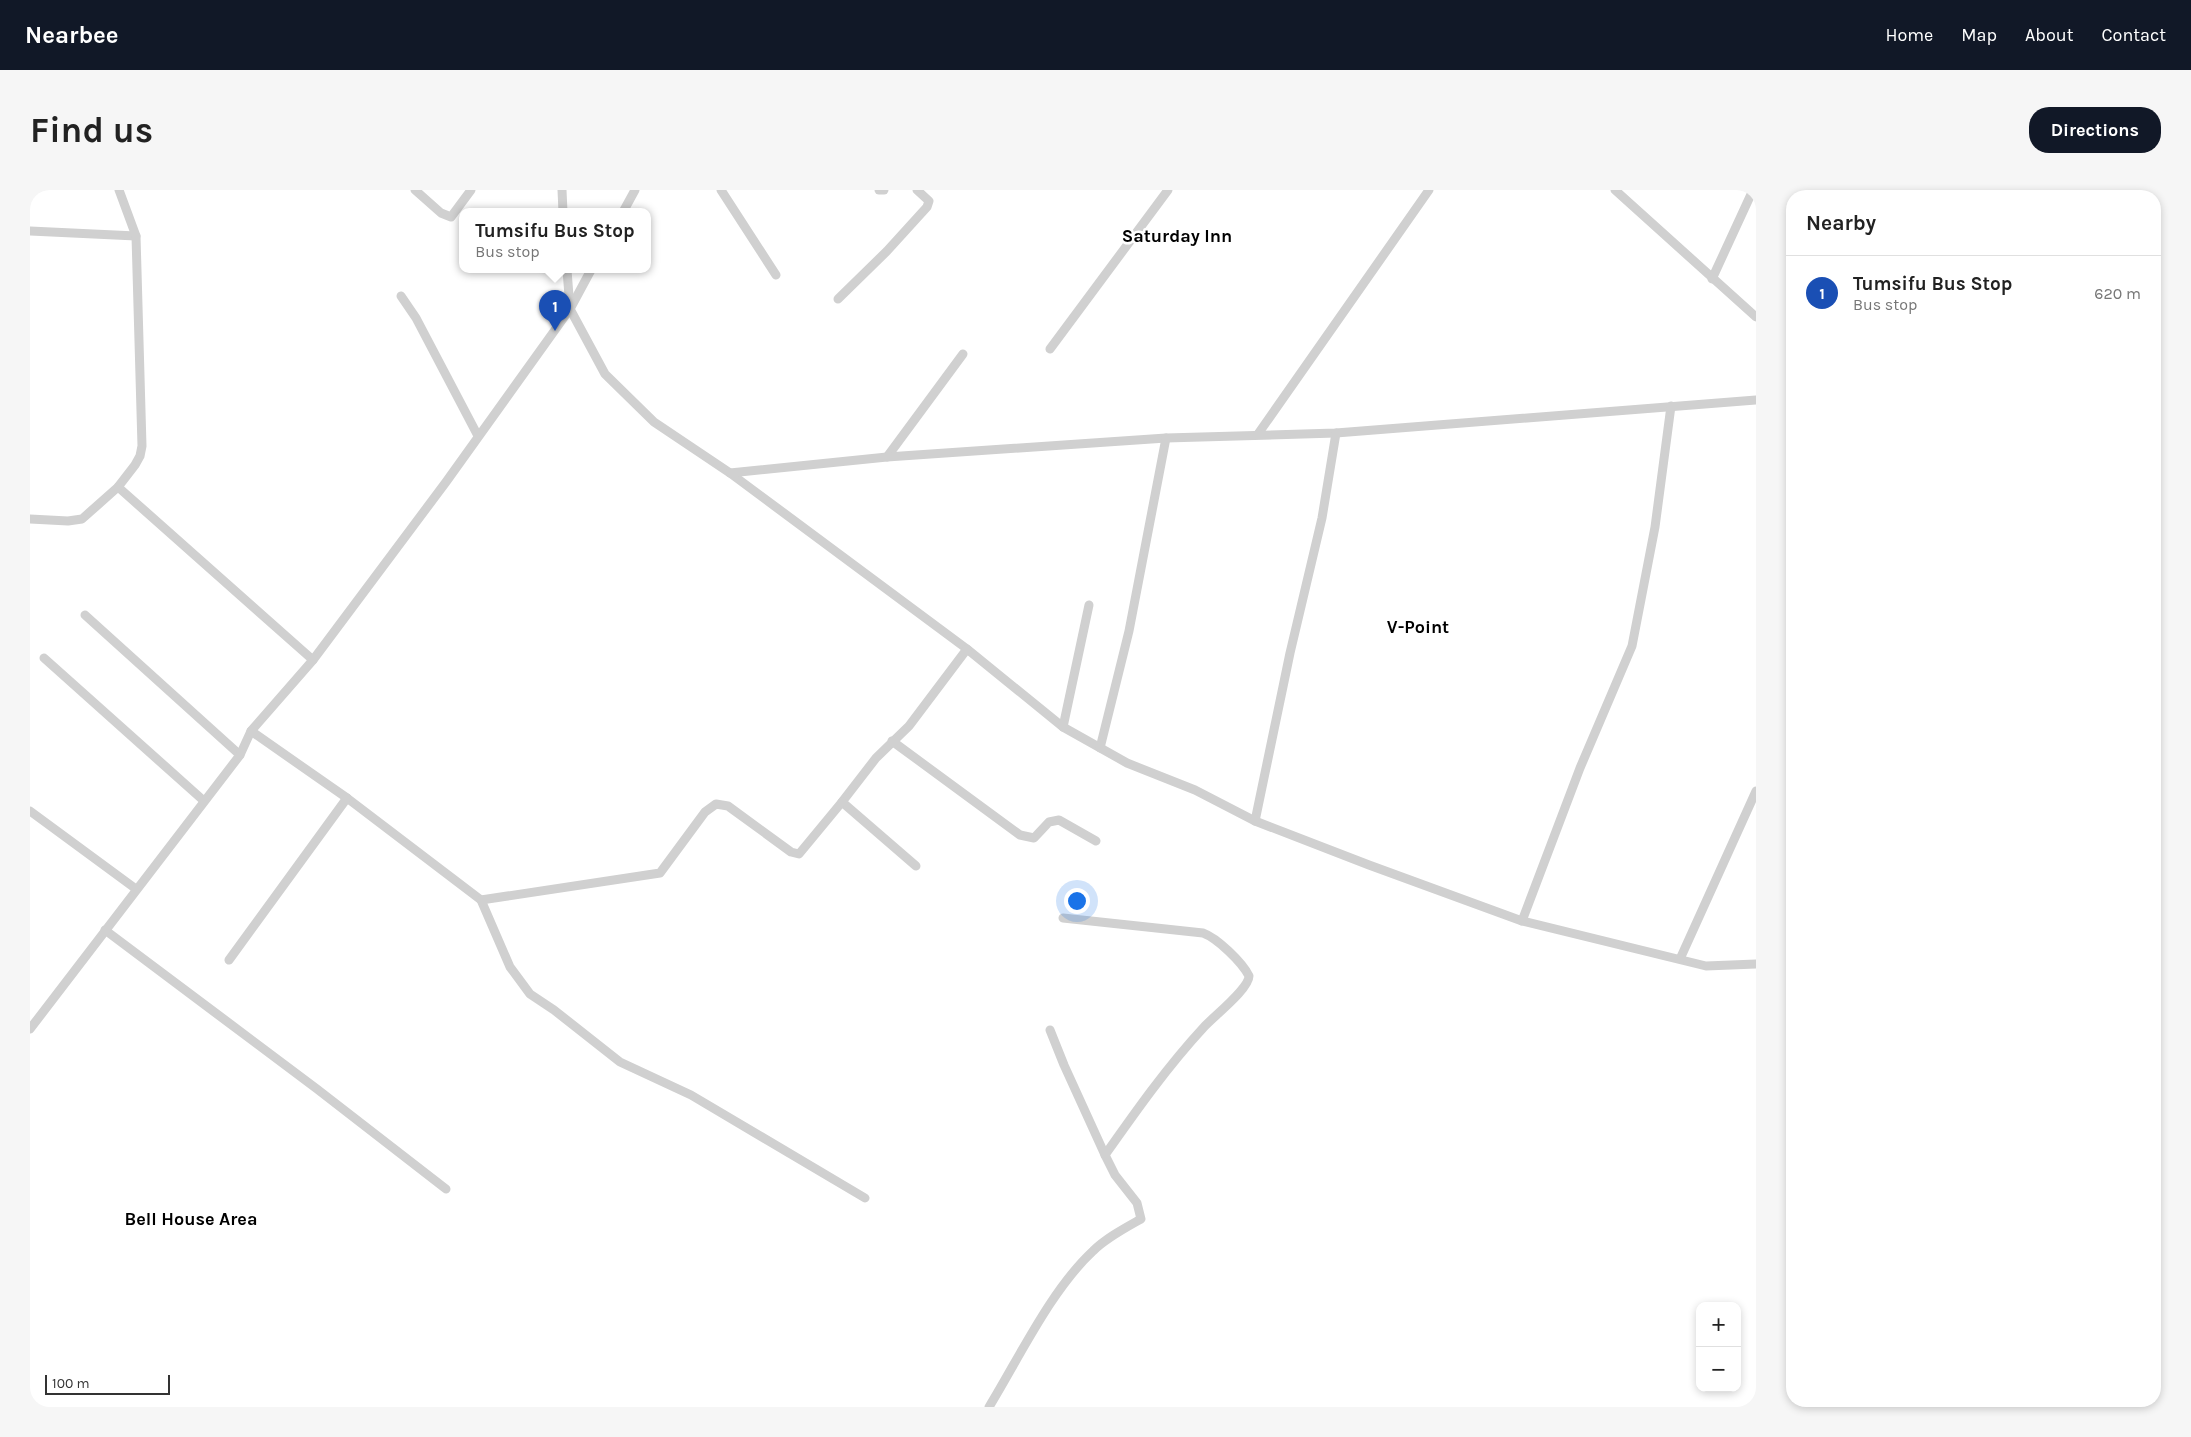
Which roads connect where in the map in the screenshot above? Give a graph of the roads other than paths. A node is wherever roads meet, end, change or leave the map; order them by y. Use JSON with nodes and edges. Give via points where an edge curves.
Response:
{"nodes":[{"id":1,"x":120,"y":190,"type":"edge"},
{"id":2,"x":415,"y":190,"type":"edge"},
{"id":3,"x":471,"y":190,"type":"edge"},
{"id":4,"x":562,"y":190,"type":"edge"},
{"id":5,"x":635,"y":190,"type":"edge"},
{"id":6,"x":721,"y":190,"type":"edge"},
{"id":7,"x":879,"y":190,"type":"edge"},
{"id":8,"x":884,"y":190,"type":"edge"},
{"id":9,"x":918,"y":190,"type":"edge"},
{"id":10,"x":1168,"y":190,"type":"edge"},
{"id":11,"x":1429,"y":190,"type":"edge"},
{"id":12,"x":1614,"y":190,"type":"edge"},
{"id":13,"x":1752,"y":190,"type":"edge"},
{"id":14,"x":563,"y":208,"type":"edge"},
{"id":15,"x":625,"y":208,"type":"edge"},
{"id":16,"x":30,"y":231,"type":"edge"},
{"id":17,"x":136,"y":236,"type":"junction"},
{"id":18,"x":567,"y":273,"type":"edge"},
{"id":19,"x":589,"y":273,"type":"edge"},
{"id":20,"x":776,"y":275,"type":"dead end"},
{"id":21,"x":1712,"y":279,"type":"junction"},
{"id":22,"x":401,"y":296,"type":"dead end"},
{"id":23,"x":838,"y":299,"type":"dead end"},
{"id":24,"x":570,"y":309,"type":"junction"},
{"id":25,"x":1756,"y":317,"type":"edge"},
{"id":26,"x":1050,"y":349,"type":"dead end"},
{"id":27,"x":964,"y":354,"type":"dead end"},
{"id":28,"x":1756,"y":400,"type":"edge"},
{"id":29,"x":1671,"y":406,"type":"junction"},
{"id":30,"x":1336,"y":433,"type":"junction"},
{"id":31,"x":1258,"y":434,"type":"junction"},
{"id":32,"x":478,"y":436,"type":"junction"},
{"id":33,"x":1166,"y":438,"type":"junction"},
{"id":34,"x":887,"y":457,"type":"junction"},
{"id":35,"x":730,"y":473,"type":"junction"},
{"id":36,"x":118,"y":487,"type":"junction"},
{"id":37,"x":30,"y":519,"type":"edge"},
{"id":38,"x":1089,"y":605,"type":"dead end"},
{"id":39,"x":85,"y":615,"type":"dead end"},
{"id":40,"x":967,"y":649,"type":"junction"},
{"id":41,"x":44,"y":658,"type":"dead end"},
{"id":42,"x":313,"y":660,"type":"junction"},
{"id":43,"x":1063,"y":727,"type":"junction"},
{"id":44,"x":251,"y":731,"type":"junction"},
{"id":45,"x":892,"y":741,"type":"junction"},
{"id":46,"x":1100,"y":748,"type":"junction"},
{"id":47,"x":240,"y":754,"type":"junction"},
{"id":48,"x":1756,"y":791,"type":"edge"},
{"id":49,"x":348,"y":798,"type":"junction"},
{"id":50,"x":204,"y":801,"type":"junction"},
{"id":51,"x":842,"y":802,"type":"junction"},
{"id":52,"x":30,"y":811,"type":"edge"},
{"id":53,"x":1255,"y":821,"type":"junction"},
{"id":54,"x":1096,"y":842,"type":"dead end"},
{"id":55,"x":916,"y":866,"type":"dead end"},
{"id":56,"x":136,"y":889,"type":"junction"},
{"id":57,"x":481,"y":900,"type":"junction"},
{"id":58,"x":1063,"y":918,"type":"dead end"},
{"id":59,"x":1522,"y":921,"type":"junction"},
{"id":60,"x":105,"y":930,"type":"junction"},
{"id":61,"x":1680,"y":959,"type":"junction"},
{"id":62,"x":229,"y":960,"type":"dead end"},
{"id":63,"x":1756,"y":964,"type":"edge"},
{"id":64,"x":30,"y":1029,"type":"edge"},
{"id":65,"x":1050,"y":1030,"type":"dead end"},
{"id":66,"x":1105,"y":1156,"type":"junction"},
{"id":67,"x":446,"y":1189,"type":"dead end"},
{"id":68,"x":865,"y":1198,"type":"dead end"},
{"id":69,"x":989,"y":1407,"type":"edge"}],
"edges":[{"from":1,"to":17,"type":"street"},
{"from":2,"to":3,"type":"street","via":[[441,213],[451,217]]},
{"from":4,"to":14,"type":"street"},
{"from":5,"to":15,"type":"street"},
{"from":6,"to":20,"type":"street"},
{"from":7,"to":8,"type":"street"},
{"from":9,"to":23,"type":"street","via":[[928,201],[927,207]]},
{"from":10,"to":26,"type":"street"},
{"from":11,"to":31,"type":"street"},
{"from":12,"to":21,"type":"street"},
{"from":13,"to":21,"type":"street"},
{"from":16,"to":17,"type":"street"},
{"from":17,"to":36,"type":"street","via":[[142,446],[140,456]]},
{"from":18,"to":24,"type":"street"},
{"from":19,"to":24,"type":"street"},
{"from":21,"to":25,"type":"street"},
{"from":22,"to":32,"type":"street","via":[[416,318]]},
{"from":24,"to":32,"type":"street"},
{"from":24,"to":35,"type":"street","via":[[605,374],[654,422]]},
{"from":27,"to":34,"type":"street"},
{"from":28,"to":29,"type":"street"},
{"from":29,"to":30,"type":"street"},
{"from":29,"to":59,"type":"street","via":[[1655,527],[1632,646],[1580,768]]},
{"from":30,"to":31,"type":"street"},
{"from":30,"to":53,"type":"street","via":[[1322,518]]},
{"from":31,"to":33,"type":"street"},
{"from":32,"to":42,"type":"street"},
{"from":33,"to":34,"type":"street"},
{"from":33,"to":46,"type":"street","via":[[1129,631]]},
{"from":34,"to":35,"type":"street"},
{"from":35,"to":40,"type":"street"},
{"from":36,"to":37,"type":"street","via":[[82,519]]},
{"from":36,"to":42,"type":"street"},
{"from":38,"to":43,"type":"street"},
{"from":39,"to":47,"type":"street"},
{"from":40,"to":43,"type":"street"},
{"from":40,"to":45,"type":"street","via":[[909,726]]},
{"from":41,"to":50,"type":"street"},
{"from":42,"to":44,"type":"street"},
{"from":43,"to":46,"type":"street"},
{"from":44,"to":47,"type":"street"},
{"from":44,"to":49,"type":"street"},
{"from":45,"to":51,"type":"street","via":[[863,772]]},
{"from":45,"to":54,"type":"street","via":[[1020,835],[1034,838],[1049,822],[1059,820]]},
{"from":46,"to":53,"type":"street"},
{"from":47,"to":50,"type":"street"},
{"from":48,"to":61,"type":"street"},
{"from":49,"to":57,"type":"street"},
{"from":49,"to":62,"type":"street"},
{"from":50,"to":56,"type":"street"},
{"from":51,"to":55,"type":"street"},
{"from":51,"to":57,"type":"street","via":[[799,854],[791,852],[728,806],[716,804],[705,812],[660,873]]},
{"from":52,"to":56,"type":"street"},
{"from":53,"to":59,"type":"street"},
{"from":56,"to":60,"type":"street"},
{"from":57,"to":68,"type":"street","via":[[510,967],[530,994],[620,1062],[691,1095]]},
{"from":58,"to":66,"type":"street","via":[[1203,933],[1211,936],[1249,976],[1245,986],[1204,1026],[1152,1088]]},
{"from":59,"to":61,"type":"street"},
{"from":60,"to":64,"type":"street"},
{"from":60,"to":67,"type":"street"},
{"from":61,"to":63,"type":"street","via":[[1706,966]]},
{"from":65,"to":66,"type":"street"},
{"from":66,"to":69,"type":"street","via":[[1137,1203],[1141,1219],[1093,1250],[1068,1278]]}]}
